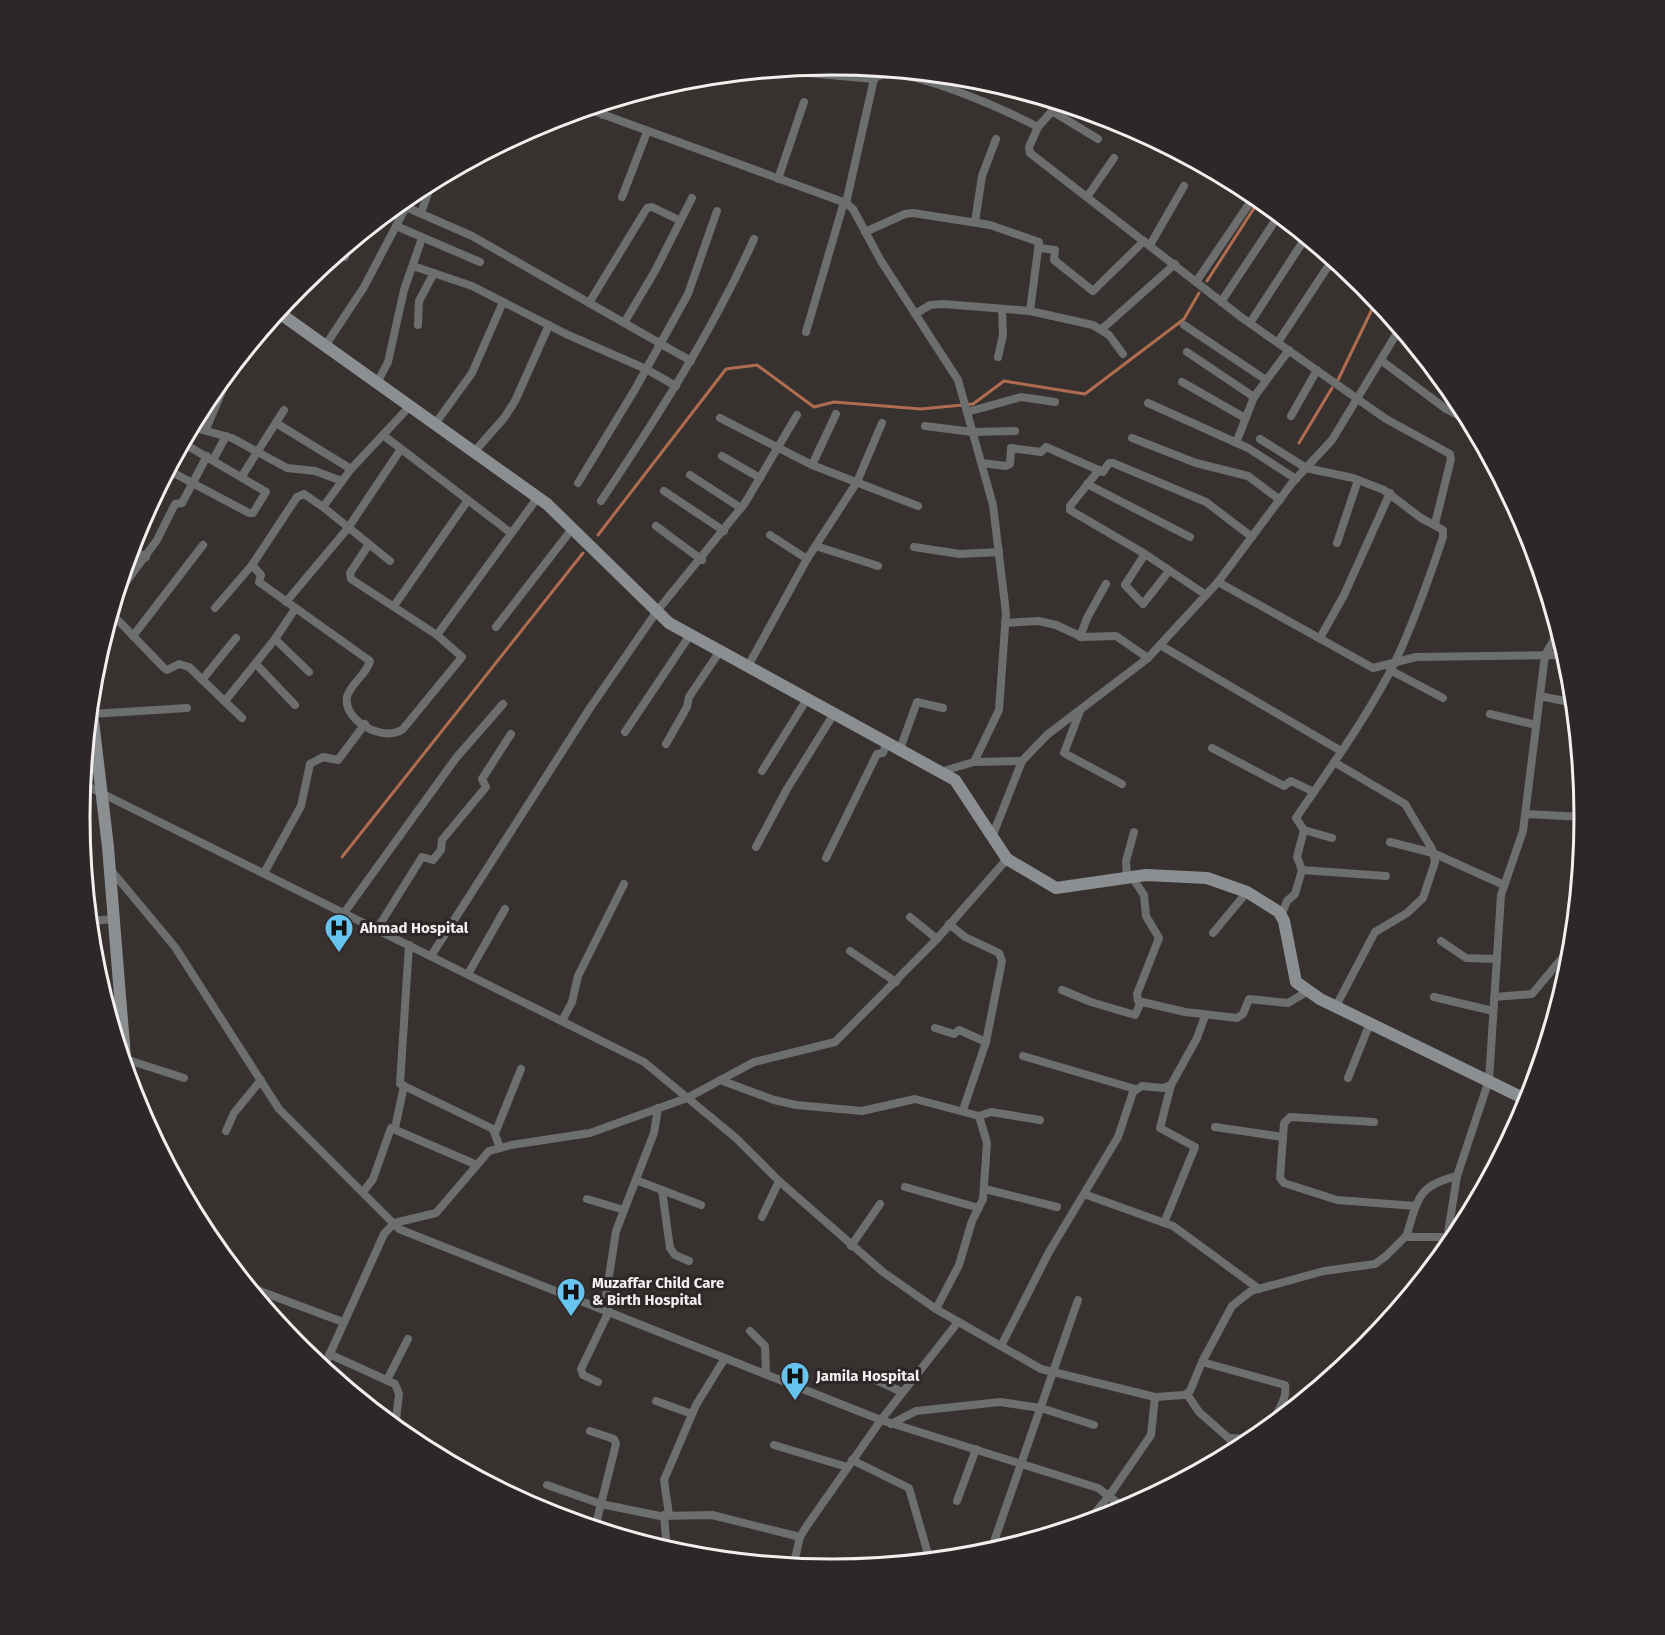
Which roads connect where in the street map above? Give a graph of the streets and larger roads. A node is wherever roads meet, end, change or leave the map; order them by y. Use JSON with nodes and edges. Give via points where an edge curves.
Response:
{"nodes":[{"id":1,"x":816,"y":76,"type":"edge"},
{"id":2,"x":876,"y":77,"type":"edge"},
{"id":3,"x":874,"y":79,"type":"junction"},
{"id":4,"x":922,"y":80,"type":"edge"},
{"id":5,"x":804,"y":102,"type":"dead end"},
{"id":6,"x":604,"y":111,"type":"edge"},
{"id":7,"x":598,"y":113,"type":"edge"},
{"id":8,"x":603,"y":115,"type":"junction"},
{"id":9,"x":1038,"y":127,"type":"junction"},
{"id":10,"x":647,"y":132,"type":"junction"},
{"id":11,"x":996,"y":139,"type":"dead end"},
{"id":12,"x":1098,"y":140,"type":"dead end"},
{"id":13,"x":1114,"y":159,"type":"dead end"},
{"id":14,"x":778,"y":179,"type":"junction"},
{"id":15,"x":1184,"y":186,"type":"dead end"},
{"id":16,"x":427,"y":195,"type":"edge"},
{"id":17,"x":622,"y":197,"type":"dead end"},
{"id":18,"x":1087,"y":197,"type":"junction"},
{"id":19,"x":692,"y":198,"type":"dead end"},
{"id":20,"x":845,"y":203,"type":"junction"},
{"id":21,"x":1249,"y":204,"type":"dead end"},
{"id":22,"x":410,"y":207,"type":"edge"},
{"id":23,"x":717,"y":211,"type":"dead end"},
{"id":24,"x":421,"y":213,"type":"junction"},
{"id":25,"x":400,"y":214,"type":"edge"},
{"id":26,"x":679,"y":220,"type":"junction"},
{"id":27,"x":1275,"y":221,"type":"edge"},
{"id":28,"x":975,"y":222,"type":"junction"},
{"id":29,"x":396,"y":226,"type":"junction"},
{"id":30,"x":866,"y":232,"type":"junction"},
{"id":31,"x":422,"y":238,"type":"junction"},
{"id":32,"x":754,"y":239,"type":"dead end"},
{"id":33,"x":1147,"y":243,"type":"junction"},
{"id":34,"x":1302,"y":243,"type":"edge"},
{"id":35,"x":1040,"y":248,"type":"junction"},
{"id":36,"x":480,"y":262,"type":"dead end"},
{"id":37,"x":1175,"y":264,"type":"junction"},
{"id":38,"x":1329,"y":265,"type":"edge"},
{"id":39,"x":413,"y":266,"type":"junction"},
{"id":40,"x":434,"y":273,"type":"junction"},
{"id":41,"x":1197,"y":282,"type":"junction"},
{"id":42,"x":503,"y":302,"type":"junction"},
{"id":43,"x":1221,"y":302,"type":"junction"},
{"id":44,"x":589,"y":303,"type":"junction"},
{"id":45,"x":1002,"y":309,"type":"junction"},
{"id":46,"x":1030,"y":311,"type":"junction"},
{"id":47,"x":915,"y":314,"type":"junction"},
{"id":48,"x":284,"y":317,"type":"edge"},
{"id":49,"x":624,"y":323,"type":"junction"},
{"id":50,"x":1250,"y":323,"type":"junction"},
{"id":51,"x":418,"y":325,"type":"dead end"},
{"id":52,"x":549,"y":325,"type":"junction"},
{"id":53,"x":1184,"y":325,"type":"dead end"},
{"id":54,"x":1102,"y":329,"type":"junction"},
{"id":55,"x":806,"y":332,"type":"dead end"},
{"id":56,"x":1397,"y":335,"type":"edge"},
{"id":57,"x":1278,"y":342,"type":"junction"},
{"id":58,"x":660,"y":344,"type":"junction"},
{"id":59,"x":325,"y":346,"type":"junction"},
{"id":60,"x":1289,"y":350,"type":"junction"},
{"id":61,"x":1187,"y":352,"type":"dead end"},
{"id":62,"x":1123,"y":354,"type":"dead end"},
{"id":63,"x":998,"y":357,"type":"dead end"},
{"id":64,"x":691,"y":361,"type":"junction"},
{"id":65,"x":1382,"y":361,"type":"junction"},
{"id":66,"x":646,"y":369,"type":"junction"},
{"id":67,"x":1317,"y":370,"type":"junction"},
{"id":68,"x":1266,"y":380,"type":"junction"},
{"id":69,"x":1182,"y":382,"type":"dead end"},
{"id":70,"x":377,"y":383,"type":"junction"},
{"id":71,"x":676,"y":386,"type":"junction"},
{"id":72,"x":1254,"y":397,"type":"junction"},
{"id":73,"x":1358,"y":399,"type":"junction"},
{"id":74,"x":218,"y":401,"type":"edge"},
{"id":75,"x":1055,"y":402,"type":"dead end"},
{"id":76,"x":1148,"y":403,"type":"dead end"},
{"id":77,"x":410,"y":406,"type":"junction"},
{"id":78,"x":284,"y":410,"type":"dead end"},
{"id":79,"x":966,"y":410,"type":"junction"},
{"id":80,"x":836,"y":414,"type":"dead end"},
{"id":81,"x":1456,"y":414,"type":"edge"},
{"id":82,"x":797,"y":415,"type":"dead end"},
{"id":83,"x":1291,"y":416,"type":"dead end"},
{"id":84,"x":720,"y":418,"type":"dead end"},
{"id":85,"x":1245,"y":418,"type":"junction"},
{"id":86,"x":276,"y":423,"type":"junction"},
{"id":87,"x":882,"y":423,"type":"dead end"},
{"id":88,"x":435,"y":424,"type":"junction"},
{"id":89,"x":925,"y":426,"type":"dead end"},
{"id":90,"x":200,"y":428,"type":"edge"},
{"id":91,"x":206,"y":429,"type":"junction"},
{"id":92,"x":1015,"y":431,"type":"dead end"},
{"id":93,"x":973,"y":432,"type":"junction"},
{"id":94,"x":383,"y":435,"type":"junction"},
{"id":95,"x":226,"y":436,"type":"junction"},
{"id":96,"x":1132,"y":438,"type":"dead end"},
{"id":97,"x":1260,"y":439,"type":"dead end"},
{"id":98,"x":1236,"y":442,"type":"junction"},
{"id":99,"x":189,"y":446,"type":"edge"},
{"id":100,"x":777,"y":448,"type":"junction"},
{"id":101,"x":400,"y":449,"type":"junction"},
{"id":102,"x":257,"y":452,"type":"junction"},
{"id":103,"x":474,"y":452,"type":"junction"},
{"id":104,"x":722,"y":456,"type":"dead end"},
{"id":105,"x":210,"y":458,"type":"junction"},
{"id":106,"x":982,"y":463,"type":"junction"},
{"id":107,"x":812,"y":465,"type":"junction"},
{"id":108,"x":1306,"y":468,"type":"junction"},
{"id":109,"x":351,"y":469,"type":"junction"},
{"id":110,"x":1099,"y":470,"type":"junction"},
{"id":111,"x":175,"y":473,"type":"edge"},
{"id":112,"x":690,"y":475,"type":"dead end"},
{"id":113,"x":242,"y":476,"type":"junction"},
{"id":114,"x":760,"y":478,"type":"junction"},
{"id":115,"x":1296,"y":479,"type":"junction"},
{"id":116,"x":1358,"y":480,"type":"junction"},
{"id":117,"x":342,"y":481,"type":"junction"},
{"id":118,"x":192,"y":482,"type":"junction"},
{"id":119,"x":578,"y":483,"type":"dead end"},
{"id":120,"x":857,"y":483,"type":"junction"},
{"id":121,"x":1087,"y":484,"type":"junction"},
{"id":122,"x":664,"y":491,"type":"dead end"},
{"id":123,"x":1390,"y":494,"type":"junction"},
{"id":124,"x":538,"y":497,"type":"junction"},
{"id":125,"x":468,"y":500,"type":"junction"},
{"id":126,"x":1280,"y":500,"type":"junction"},
{"id":127,"x":601,"y":501,"type":"dead end"},
{"id":128,"x":918,"y":506,"type":"dead end"},
{"id":129,"x":323,"y":507,"type":"junction"},
{"id":130,"x":741,"y":508,"type":"junction"},
{"id":131,"x":1435,"y":524,"type":"junction"},
{"id":132,"x":656,"y":526,"type":"dead end"},
{"id":133,"x":348,"y":528,"type":"junction"},
{"id":134,"x":572,"y":529,"type":"junction"},
{"id":135,"x":724,"y":531,"type":"junction"},
{"id":136,"x":511,"y":532,"type":"junction"},
{"id":137,"x":770,"y":535,"type":"dead end"},
{"id":138,"x":1190,"y":537,"type":"dead end"},
{"id":139,"x":1252,"y":537,"type":"junction"},
{"id":140,"x":1337,"y":543,"type":"dead end"},
{"id":141,"x":369,"y":544,"type":"junction"},
{"id":142,"x":203,"y":545,"type":"dead end"},
{"id":143,"x":816,"y":546,"type":"junction"},
{"id":144,"x":914,"y":547,"type":"dead end"},
{"id":145,"x":999,"y":552,"type":"junction"},
{"id":146,"x":139,"y":553,"type":"edge"},
{"id":147,"x":1145,"y":554,"type":"junction"},
{"id":148,"x":146,"y":557,"type":"junction"},
{"id":149,"x":807,"y":559,"type":"junction"},
{"id":150,"x":702,"y":560,"type":"junction"},
{"id":151,"x":390,"y":561,"type":"dead end"},
{"id":152,"x":252,"y":565,"type":"junction"},
{"id":153,"x":878,"y":566,"type":"dead end"},
{"id":154,"x":1169,"y":571,"type":"junction"},
{"id":155,"x":130,"y":577,"type":"edge"},
{"id":156,"x":1218,"y":582,"type":"junction"},
{"id":157,"x":1106,"y":584,"type":"dead end"},
{"id":158,"x":1206,"y":596,"type":"junction"},
{"id":159,"x":286,"y":602,"type":"junction"},
{"id":160,"x":394,"y":606,"type":"junction"},
{"id":161,"x":215,"y":608,"type":"dead end"},
{"id":162,"x":295,"y":609,"type":"junction"},
{"id":163,"x":657,"y":611,"type":"junction"},
{"id":164,"x":117,"y":619,"type":"edge"},
{"id":165,"x":1005,"y":623,"type":"junction"},
{"id":166,"x":496,"y":627,"type":"dead end"},
{"id":167,"x":436,"y":635,"type":"junction"},
{"id":168,"x":690,"y":635,"type":"junction"},
{"id":169,"x":133,"y":636,"type":"junction"},
{"id":170,"x":1080,"y":637,"type":"junction"},
{"id":171,"x":236,"y":638,"type":"dead end"},
{"id":172,"x":1320,"y":638,"type":"junction"},
{"id":173,"x":275,"y":639,"type":"junction"},
{"id":174,"x":1554,"y":640,"type":"edge"},
{"id":175,"x":1160,"y":645,"type":"junction"},
{"id":176,"x":720,"y":651,"type":"junction"},
{"id":177,"x":1545,"y":655,"type":"junction"},
{"id":178,"x":1557,"y":655,"type":"edge"},
{"id":179,"x":1148,"y":658,"type":"junction"},
{"id":180,"x":256,"y":663,"type":"junction"},
{"id":181,"x":748,"y":666,"type":"junction"},
{"id":182,"x":1392,"y":666,"type":"junction"},
{"id":183,"x":309,"y":672,"type":"dead end"},
{"id":184,"x":202,"y":680,"type":"junction"},
{"id":185,"x":1540,"y":696,"type":"junction"},
{"id":186,"x":1443,"y":698,"type":"dead end"},
{"id":187,"x":807,"y":699,"type":"junction"},
{"id":188,"x":225,"y":701,"type":"junction"},
{"id":189,"x":1566,"y":701,"type":"edge"},
{"id":190,"x":503,"y":704,"type":"dead end"},
{"id":191,"x":296,"y":705,"type":"dead end"},
{"id":192,"x":187,"y":708,"type":"dead end"},
{"id":193,"x":943,"y":708,"type":"dead end"},
{"id":194,"x":98,"y":709,"type":"edge"},
{"id":195,"x":1080,"y":709,"type":"junction"},
{"id":196,"x":835,"y":712,"type":"junction"},
{"id":197,"x":1490,"y":714,"type":"dead end"},
{"id":198,"x":242,"y":718,"type":"dead end"},
{"id":199,"x":365,"y":724,"type":"junction"},
{"id":200,"x":1536,"y":725,"type":"junction"},
{"id":201,"x":625,"y":732,"type":"dead end"},
{"id":202,"x":511,"y":734,"type":"dead end"},
{"id":203,"x":94,"y":740,"type":"edge"},
{"id":204,"x":887,"y":741,"type":"junction"},
{"id":205,"x":666,"y":744,"type":"dead end"},
{"id":206,"x":1212,"y":748,"type":"dead end"},
{"id":207,"x":900,"y":749,"type":"junction"},
{"id":208,"x":1341,"y":751,"type":"junction"},
{"id":209,"x":1022,"y":761,"type":"junction"},
{"id":210,"x":974,"y":762,"type":"junction"},
{"id":211,"x":1334,"y":762,"type":"junction"},
{"id":212,"x":762,"y":771,"type":"dead end"},
{"id":213,"x":940,"y":772,"type":"junction"},
{"id":214,"x":1122,"y":784,"type":"dead end"},
{"id":215,"x":91,"y":787,"type":"edge"},
{"id":216,"x":100,"y":791,"type":"junction"},
{"id":217,"x":1314,"y":792,"type":"junction"},
{"id":218,"x":1525,"y":814,"type":"junction"},
{"id":219,"x":1575,"y":816,"type":"edge"},
{"id":220,"x":1304,"y":830,"type":"junction"},
{"id":221,"x":1134,"y":832,"type":"dead end"},
{"id":222,"x":992,"y":837,"type":"junction"},
{"id":223,"x":1332,"y":838,"type":"dead end"},
{"id":224,"x":1390,"y":842,"type":"dead end"},
{"id":225,"x":756,"y":847,"type":"dead end"},
{"id":226,"x":1433,"y":853,"type":"junction"},
{"id":227,"x":826,"y":858,"type":"dead end"},
{"id":228,"x":1007,"y":859,"type":"junction"},
{"id":229,"x":109,"y":869,"type":"junction"},
{"id":230,"x":1302,"y":870,"type":"junction"},
{"id":231,"x":264,"y":873,"type":"junction"},
{"id":232,"x":1386,"y":876,"type":"dead end"},
{"id":233,"x":1129,"y":878,"type":"junction"},
{"id":234,"x":624,"y":884,"type":"dead end"},
{"id":235,"x":1504,"y":885,"type":"junction"},
{"id":236,"x":1247,"y":892,"type":"junction"},
{"id":237,"x":506,"y":909,"type":"dead end"},
{"id":238,"x":344,"y":913,"type":"junction"},
{"id":239,"x":1281,"y":916,"type":"junction"},
{"id":240,"x":910,"y":917,"type":"dead end"},
{"id":241,"x":114,"y":919,"type":"junction"},
{"id":242,"x":97,"y":920,"type":"edge"},
{"id":243,"x":949,"y":924,"type":"junction"},
{"id":244,"x":377,"y":929,"type":"junction"},
{"id":245,"x":1213,"y":933,"type":"dead end"},
{"id":246,"x":937,"y":939,"type":"junction"},
{"id":247,"x":1441,"y":941,"type":"dead end"},
{"id":248,"x":409,"y":945,"type":"junction"},
{"id":249,"x":850,"y":951,"type":"dead end"},
{"id":250,"x":431,"y":956,"type":"junction"},
{"id":251,"x":1562,"y":959,"type":"edge"},
{"id":252,"x":1497,"y":960,"type":"junction"},
{"id":253,"x":468,"y":974,"type":"junction"},
{"id":254,"x":896,"y":982,"type":"junction"},
{"id":255,"x":1062,"y":990,"type":"dead end"},
{"id":256,"x":1308,"y":991,"type":"junction"},
{"id":257,"x":1434,"y":997,"type":"dead end"},
{"id":258,"x":1494,"y":997,"type":"junction"},
{"id":259,"x":1141,"y":1002,"type":"junction"},
{"id":260,"x":1336,"y":1006,"type":"junction"},
{"id":261,"x":115,"y":1011,"type":"edge"},
{"id":262,"x":121,"y":1011,"type":"junction"},
{"id":263,"x":1493,"y":1011,"type":"junction"},
{"id":264,"x":1205,"y":1016,"type":"junction"},
{"id":265,"x":562,"y":1021,"type":"junction"},
{"id":266,"x":1370,"y":1023,"type":"junction"},
{"id":267,"x":935,"y":1028,"type":"dead end"},
{"id":268,"x":123,"y":1038,"type":"edge"},
{"id":269,"x":986,"y":1042,"type":"junction"},
{"id":270,"x":1023,"y":1056,"type":"dead end"},
{"id":271,"x":133,"y":1067,"type":"edge"},
{"id":272,"x":521,"y":1069,"type":"dead end"},
{"id":273,"x":184,"y":1078,"type":"dead end"},
{"id":274,"x":1348,"y":1078,"type":"dead end"},
{"id":275,"x":261,"y":1080,"type":"junction"},
{"id":276,"x":720,"y":1080,"type":"junction"},
{"id":277,"x":1489,"y":1080,"type":"junction"},
{"id":278,"x":1171,"y":1085,"type":"junction"},
{"id":279,"x":404,"y":1086,"type":"junction"},
{"id":280,"x":1135,"y":1089,"type":"junction"},
{"id":281,"x":1520,"y":1096,"type":"edge"},
{"id":282,"x":687,"y":1098,"type":"junction"},
{"id":283,"x":658,"y":1108,"type":"junction"},
{"id":284,"x":963,"y":1110,"type":"junction"},
{"id":285,"x":979,"y":1116,"type":"junction"},
{"id":286,"x":1040,"y":1120,"type":"dead end"},
{"id":287,"x":1374,"y":1122,"type":"dead end"},
{"id":288,"x":1215,"y":1126,"type":"dead end"},
{"id":289,"x":395,"y":1128,"type":"junction"},
{"id":290,"x":226,"y":1131,"type":"dead end"},
{"id":291,"x":495,"y":1131,"type":"junction"},
{"id":292,"x":1283,"y":1137,"type":"junction"},
{"id":293,"x":500,"y":1148,"type":"junction"},
{"id":294,"x":477,"y":1165,"type":"junction"},
{"id":295,"x":1457,"y":1176,"type":"junction"},
{"id":296,"x":636,"y":1180,"type":"junction"},
{"id":297,"x":779,"y":1181,"type":"junction"},
{"id":298,"x":905,"y":1187,"type":"dead end"},
{"id":299,"x":985,"y":1189,"type":"junction"},
{"id":300,"x":662,"y":1190,"type":"junction"},
{"id":301,"x":363,"y":1192,"type":"junction"},
{"id":302,"x":1084,"y":1194,"type":"junction"},
{"id":303,"x":587,"y":1199,"type":"dead end"},
{"id":304,"x":880,"y":1204,"type":"dead end"},
{"id":305,"x":701,"y":1205,"type":"dead end"},
{"id":306,"x":1416,"y":1206,"type":"junction"},
{"id":307,"x":1057,"y":1207,"type":"dead end"},
{"id":308,"x":979,"y":1208,"type":"junction"},
{"id":309,"x":624,"y":1210,"type":"junction"},
{"id":310,"x":762,"y":1217,"type":"dead end"},
{"id":311,"x":394,"y":1223,"type":"junction"},
{"id":312,"x":1164,"y":1223,"type":"junction"},
{"id":313,"x":1448,"y":1233,"type":"edge"},
{"id":314,"x":1406,"y":1237,"type":"junction"},
{"id":315,"x":1445,"y":1237,"type":"edge"},
{"id":316,"x":851,"y":1246,"type":"junction"},
{"id":317,"x":689,"y":1261,"type":"dead end"},
{"id":318,"x":1258,"y":1289,"type":"junction"},
{"id":319,"x":261,"y":1291,"type":"edge"},
{"id":320,"x":1078,"y":1300,"type":"dead end"},
{"id":321,"x":936,"y":1309,"type":"junction"},
{"id":322,"x":607,"y":1310,"type":"junction"},
{"id":323,"x":343,"y":1322,"type":"junction"},
{"id":324,"x":958,"y":1322,"type":"junction"},
{"id":325,"x":750,"y":1330,"type":"dead end"},
{"id":326,"x":408,"y":1339,"type":"dead end"},
{"id":327,"x":1000,"y":1346,"type":"junction"},
{"id":328,"x":329,"y":1354,"type":"junction"},
{"id":329,"x":725,"y":1358,"type":"junction"},
{"id":330,"x":326,"y":1361,"type":"edge"},
{"id":331,"x":1202,"y":1362,"type":"junction"},
{"id":332,"x":1054,"y":1372,"type":"junction"},
{"id":333,"x":766,"y":1374,"type":"junction"},
{"id":334,"x":863,"y":1374,"type":"dead end"},
{"id":335,"x":387,"y":1380,"type":"junction"},
{"id":336,"x":598,"y":1382,"type":"dead end"},
{"id":337,"x":903,"y":1392,"type":"junction"},
{"id":338,"x":1187,"y":1394,"type":"junction"},
{"id":339,"x":1155,"y":1397,"type":"junction"},
{"id":340,"x":656,"y":1401,"type":"dead end"},
{"id":341,"x":1041,"y":1408,"type":"junction"},
{"id":342,"x":692,"y":1414,"type":"junction"},
{"id":343,"x":1275,"y":1414,"type":"edge"},
{"id":344,"x":396,"y":1418,"type":"edge"},
{"id":345,"x":881,"y":1420,"type":"junction"},
{"id":346,"x":891,"y":1424,"type":"junction"},
{"id":347,"x":1094,"y":1425,"type":"dead end"},
{"id":348,"x":590,"y":1431,"type":"dead end"},
{"id":349,"x":1229,"y":1438,"type":"junction"},
{"id":350,"x":1240,"y":1438,"type":"edge"},
{"id":351,"x":1234,"y":1442,"type":"edge"},
{"id":352,"x":774,"y":1445,"type":"dead end"},
{"id":353,"x":976,"y":1449,"type":"junction"},
{"id":354,"x":850,"y":1464,"type":"junction"},
{"id":355,"x":1021,"y":1464,"type":"junction"},
{"id":356,"x":547,"y":1485,"type":"dead end"},
{"id":357,"x":1109,"y":1496,"type":"junction"},
{"id":358,"x":957,"y":1501,"type":"dead end"},
{"id":359,"x":1118,"y":1503,"type":"edge"},
{"id":360,"x":601,"y":1504,"type":"junction"},
{"id":361,"x":1097,"y":1511,"type":"edge"},
{"id":362,"x":667,"y":1515,"type":"junction"},
{"id":363,"x":597,"y":1522,"type":"edge"},
{"id":364,"x":800,"y":1537,"type":"junction"},
{"id":365,"x":667,"y":1541,"type":"edge"},
{"id":366,"x":994,"y":1542,"type":"edge"},
{"id":367,"x":928,"y":1554,"type":"edge"},
{"id":368,"x":795,"y":1558,"type":"edge"}],
"edges":[{"from":1,"to":3,"type":"street"},
{"from":2,"to":3,"type":"street"},
{"from":3,"to":20,"type":"street"},
{"from":4,"to":9,"type":"street"},
{"from":5,"to":14,"type":"street"},
{"from":6,"to":8,"type":"street"},
{"from":7,"to":8,"type":"street"},
{"from":8,"to":10,"type":"street"},
{"from":9,"to":12,"type":"street","via":[[1052,111]]},
{"from":9,"to":18,"type":"street","via":[[1030,153]]},
{"from":10,"to":14,"type":"street"},
{"from":10,"to":17,"type":"street"},
{"from":11,"to":28,"type":"street","via":[[982,176]]},
{"from":13,"to":18,"type":"street"},
{"from":14,"to":20,"type":"street"},
{"from":15,"to":33,"type":"street"},
{"from":16,"to":24,"type":"street"},
{"from":18,"to":33,"type":"street"},
{"from":19,"to":26,"type":"street"},
{"from":20,"to":30,"type":"street"},
{"from":20,"to":55,"type":"street"},
{"from":21,"to":41,"type":"street"},
{"from":22,"to":24,"type":"street"},
{"from":23,"to":58,"type":"street","via":[[696,274]]},
{"from":24,"to":44,"type":"street","via":[[472,236]]},
{"from":25,"to":29,"type":"street"},
{"from":26,"to":44,"type":"street","via":[[646,208]]},
{"from":26,"to":49,"type":"street"},
{"from":27,"to":43,"type":"street"},
{"from":28,"to":30,"type":"street","via":[[909,213]]},
{"from":28,"to":35,"type":"street","via":[[1039,242]]},
{"from":29,"to":31,"type":"street"},
{"from":29,"to":59,"type":"street","via":[[364,287]]},
{"from":30,"to":47,"type":"street"},
{"from":31,"to":36,"type":"street"},
{"from":31,"to":39,"type":"street"},
{"from":32,"to":64,"type":"street","via":[[730,293]]},
{"from":33,"to":35,"type":"street","via":[[1093,291],[1054,260],[1055,250]]},
{"from":33,"to":37,"type":"street"},
{"from":34,"to":50,"type":"street"},
{"from":35,"to":46,"type":"street"},
{"from":37,"to":41,"type":"street"},
{"from":37,"to":54,"type":"street"},
{"from":38,"to":57,"type":"street"},
{"from":39,"to":40,"type":"street"},
{"from":39,"to":70,"type":"street","via":[[392,349]]},
{"from":40,"to":42,"type":"street"},
{"from":40,"to":51,"type":"street","via":[[419,301]]},
{"from":41,"to":43,"type":"street"},
{"from":42,"to":52,"type":"street"},
{"from":42,"to":88,"type":"street","via":[[472,373]]},
{"from":43,"to":50,"type":"street"},
{"from":44,"to":49,"type":"street"},
{"from":45,"to":46,"type":"street"},
{"from":45,"to":47,"type":"street","via":[[937,304]]},
{"from":45,"to":63,"type":"street","via":[[1003,335]]},
{"from":46,"to":54,"type":"street"},
{"from":47,"to":79,"type":"street","via":[[958,380]]},
{"from":48,"to":59,"type":"street"},
{"from":49,"to":58,"type":"street"},
{"from":50,"to":57,"type":"street"},
{"from":52,"to":66,"type":"street"},
{"from":52,"to":103,"type":"street","via":[[515,401]]},
{"from":53,"to":68,"type":"street"},
{"from":54,"to":62,"type":"street"},
{"from":56,"to":65,"type":"street"},
{"from":57,"to":60,"type":"street"},
{"from":58,"to":64,"type":"street"},
{"from":58,"to":66,"type":"street"},
{"from":59,"to":70,"type":"street"},
{"from":60,"to":67,"type":"street"},
{"from":60,"to":68,"type":"street"},
{"from":61,"to":72,"type":"street"},
{"from":64,"to":71,"type":"street"},
{"from":65,"to":73,"type":"street"},
{"from":65,"to":81,"type":"street"},
{"from":66,"to":71,"type":"street"},
{"from":66,"to":119,"type":"street"},
{"from":67,"to":73,"type":"street"},
{"from":67,"to":83,"type":"street"},
{"from":68,"to":72,"type":"street"},
{"from":69,"to":85,"type":"street"},
{"from":70,"to":77,"type":"street"},
{"from":71,"to":127,"type":"street"},
{"from":72,"to":85,"type":"street"},
{"from":73,"to":108,"type":"street","via":[[1332,440]]},
{"from":73,"to":131,"type":"street","via":[[1450,454]]},
{"from":74,"to":91,"type":"street"},
{"from":75,"to":79,"type":"street","via":[[1020,397]]},
{"from":76,"to":98,"type":"street"},
{"from":77,"to":88,"type":"street"},
{"from":77,"to":94,"type":"street"},
{"from":78,"to":86,"type":"street"},
{"from":79,"to":93,"type":"street"},
{"from":80,"to":107,"type":"street"},
{"from":82,"to":100,"type":"street"},
{"from":84,"to":100,"type":"street"},
{"from":85,"to":98,"type":"street"},
{"from":86,"to":102,"type":"street"},
{"from":86,"to":109,"type":"street"},
{"from":87,"to":120,"type":"street"},
{"from":88,"to":103,"type":"street"},
{"from":89,"to":93,"type":"street"},
{"from":90,"to":91,"type":"street"},
{"from":91,"to":95,"type":"street"},
{"from":92,"to":93,"type":"street"},
{"from":93,"to":106,"type":"street"},
{"from":94,"to":101,"type":"street"},
{"from":94,"to":109,"type":"street"},
{"from":95,"to":102,"type":"street"},
{"from":95,"to":105,"type":"street"},
{"from":96,"to":126,"type":"street","via":[[1196,463],[1248,476]]},
{"from":97,"to":108,"type":"street"},
{"from":98,"to":115,"type":"street"},
{"from":99,"to":105,"type":"street"},
{"from":100,"to":107,"type":"street"},
{"from":100,"to":114,"type":"street"},
{"from":101,"to":125,"type":"street"},
{"from":101,"to":133,"type":"street"},
{"from":102,"to":113,"type":"street"},
{"from":102,"to":117,"type":"street","via":[[287,468],[315,471]]},
{"from":103,"to":124,"type":"street"},
{"from":104,"to":114,"type":"street"},
{"from":105,"to":113,"type":"street"},
{"from":105,"to":118,"type":"street"},
{"from":106,"to":110,"type":"street","via":[[1006,466],[1010,464],[1013,448],[1041,452],[1048,447]]},
{"from":106,"to":145,"type":"street"},
{"from":107,"to":120,"type":"street"},
{"from":108,"to":115,"type":"street"},
{"from":108,"to":116,"type":"street"},
{"from":109,"to":117,"type":"street"},
{"from":110,"to":121,"type":"street"},
{"from":110,"to":139,"type":"street","via":[[1104,471],[1111,462],[1171,486],[1216,508]]},
{"from":111,"to":118,"type":"street"},
{"from":112,"to":130,"type":"street"},
{"from":113,"to":118,"type":"street","via":[[266,491],[251,514]]},
{"from":114,"to":130,"type":"street"},
{"from":115,"to":126,"type":"street"},
{"from":116,"to":123,"type":"street"},
{"from":116,"to":140,"type":"street"},
{"from":117,"to":129,"type":"street"},
{"from":118,"to":148,"type":"street"},
{"from":120,"to":128,"type":"street"},
{"from":120,"to":143,"type":"street"},
{"from":121,"to":138,"type":"street"},
{"from":121,"to":147,"type":"street","via":[[1070,510]]},
{"from":122,"to":135,"type":"street"},
{"from":123,"to":131,"type":"street"},
{"from":123,"to":172,"type":"street"},
{"from":124,"to":134,"type":"street"},
{"from":124,"to":136,"type":"street"},
{"from":125,"to":136,"type":"street"},
{"from":125,"to":160,"type":"street"},
{"from":126,"to":139,"type":"street"},
{"from":129,"to":133,"type":"street"},
{"from":129,"to":152,"type":"street","via":[[304,494],[299,495]]},
{"from":130,"to":135,"type":"street"},
{"from":131,"to":182,"type":"street","via":[[1441,527],[1443,537]]},
{"from":132,"to":150,"type":"street"},
{"from":133,"to":141,"type":"street"},
{"from":133,"to":159,"type":"street"},
{"from":134,"to":163,"type":"street"},
{"from":134,"to":166,"type":"street"},
{"from":135,"to":150,"type":"street"},
{"from":136,"to":167,"type":"street"},
{"from":137,"to":149,"type":"street"},
{"from":139,"to":156,"type":"street"},
{"from":141,"to":151,"type":"street"},
{"from":141,"to":160,"type":"street","via":[[350,573],[351,579]]},
{"from":142,"to":169,"type":"street"},
{"from":143,"to":149,"type":"street"},
{"from":143,"to":153,"type":"street"},
{"from":144,"to":145,"type":"street","via":[[960,554]]},
{"from":145,"to":165,"type":"street"},
{"from":146,"to":148,"type":"street"},
{"from":147,"to":154,"type":"street"},
{"from":147,"to":154,"type":"street","via":[[1125,585],[1143,604]]},
{"from":148,"to":155,"type":"street"},
{"from":149,"to":181,"type":"street"},
{"from":150,"to":163,"type":"street"},
{"from":152,"to":159,"type":"street","via":[[261,575],[259,582]]},
{"from":152,"to":161,"type":"street"},
{"from":154,"to":158,"type":"street"},
{"from":156,"to":158,"type":"street"},
{"from":156,"to":172,"type":"street"},
{"from":157,"to":170,"type":"street"},
{"from":158,"to":175,"type":"street"},
{"from":159,"to":162,"type":"street"},
{"from":160,"to":167,"type":"street"},
{"from":162,"to":173,"type":"street"},
{"from":162,"to":199,"type":"street","via":[[371,662],[347,698],[351,714]]},
{"from":163,"to":168,"type":"street"},
{"from":163,"to":250,"type":"street","via":[[544,778]]},
{"from":164,"to":169,"type":"street"},
{"from":165,"to":170,"type":"street","via":[[1048,623]]},
{"from":165,"to":210,"type":"street","via":[[999,710]]},
{"from":167,"to":199,"type":"street","via":[[461,659],[400,732],[381,734]]},
{"from":168,"to":176,"type":"street"},
{"from":168,"to":201,"type":"street"},
{"from":169,"to":184,"type":"street","via":[[167,670],[184,664]]},
{"from":170,"to":179,"type":"street","via":[[1116,636]]},
{"from":171,"to":184,"type":"street"},
{"from":172,"to":182,"type":"street","via":[[1373,668]]},
{"from":173,"to":180,"type":"street"},
{"from":173,"to":183,"type":"street"},
{"from":174,"to":177,"type":"street"},
{"from":175,"to":179,"type":"street"},
{"from":175,"to":208,"type":"street"},
{"from":176,"to":181,"type":"street"},
{"from":176,"to":205,"type":"street","via":[[689,697]]},
{"from":177,"to":178,"type":"street"},
{"from":177,"to":182,"type":"street","via":[[1416,657]]},
{"from":177,"to":185,"type":"street"},
{"from":179,"to":195,"type":"street"},
{"from":180,"to":188,"type":"street"},
{"from":180,"to":191,"type":"street"},
{"from":181,"to":187,"type":"street"},
{"from":182,"to":186,"type":"street"},
{"from":182,"to":208,"type":"street"},
{"from":184,"to":188,"type":"street"},
{"from":185,"to":189,"type":"street"},
{"from":185,"to":200,"type":"street"},
{"from":187,"to":196,"type":"street"},
{"from":187,"to":212,"type":"street"},
{"from":188,"to":198,"type":"street"},
{"from":190,"to":238,"type":"street","via":[[456,758]]},
{"from":192,"to":194,"type":"street"},
{"from":193,"to":207,"type":"street","via":[[917,702]]},
{"from":195,"to":209,"type":"street"},
{"from":195,"to":214,"type":"street","via":[[1064,753]]},
{"from":196,"to":204,"type":"street"},
{"from":196,"to":225,"type":"street"},
{"from":197,"to":200,"type":"street"},
{"from":199,"to":231,"type":"street","via":[[338,760],[316,758],[310,764],[301,806]]},
{"from":200,"to":218,"type":"street"},
{"from":202,"to":244,"type":"street","via":[[482,779],[486,787],[442,840],[441,850],[433,860],[422,857]]},
{"from":203,"to":216,"type":"street"},
{"from":204,"to":207,"type":"street"},
{"from":204,"to":227,"type":"street"},
{"from":206,"to":217,"type":"street","via":[[1284,786],[1291,781]]},
{"from":207,"to":213,"type":"street"},
{"from":208,"to":211,"type":"street"},
{"from":209,"to":210,"type":"street"},
{"from":209,"to":222,"type":"street"},
{"from":210,"to":213,"type":"street"},
{"from":211,"to":217,"type":"street"},
{"from":211,"to":226,"type":"street","via":[[1405,804]]},
{"from":213,"to":222,"type":"street","via":[[955,780]]},
{"from":215,"to":216,"type":"street"},
{"from":216,"to":229,"type":"street"},
{"from":216,"to":231,"type":"street"},
{"from":217,"to":220,"type":"street","via":[[1296,818]]},
{"from":218,"to":219,"type":"street"},
{"from":218,"to":235,"type":"street"},
{"from":220,"to":223,"type":"street"},
{"from":220,"to":230,"type":"street","via":[[1297,857]]},
{"from":221,"to":233,"type":"street","via":[[1126,861]]},
{"from":222,"to":228,"type":"street"},
{"from":224,"to":226,"type":"street"},
{"from":226,"to":235,"type":"street"},
{"from":226,"to":260,"type":"street","via":[[1435,866],[1424,898],[1375,932]]},
{"from":228,"to":233,"type":"street","via":[[1056,888]]},
{"from":228,"to":243,"type":"street"},
{"from":229,"to":241,"type":"street"},
{"from":229,"to":275,"type":"street","via":[[175,947]]},
{"from":230,"to":232,"type":"street"},
{"from":230,"to":239,"type":"street","via":[[1295,894]]},
{"from":231,"to":238,"type":"street"},
{"from":233,"to":236,"type":"street","via":[[1207,878]]},
{"from":233,"to":259,"type":"street","via":[[1144,894],[1146,916],[1159,938],[1137,994]]},
{"from":234,"to":265,"type":"street","via":[[578,976],[572,1002]]},
{"from":235,"to":252,"type":"street"},
{"from":236,"to":239,"type":"street"},
{"from":236,"to":245,"type":"street"},
{"from":237,"to":253,"type":"street"},
{"from":238,"to":244,"type":"street"},
{"from":239,"to":256,"type":"street","via":[[1296,982]]},
{"from":240,"to":246,"type":"street"},
{"from":241,"to":242,"type":"street"},
{"from":241,"to":262,"type":"street"},
{"from":243,"to":246,"type":"street"},
{"from":243,"to":269,"type":"street","via":[[1002,956]]},
{"from":244,"to":248,"type":"street"},
{"from":246,"to":254,"type":"street"},
{"from":247,"to":252,"type":"street","via":[[1466,958]]},
{"from":248,"to":250,"type":"street"},
{"from":248,"to":279,"type":"street","via":[[400,1084]]},
{"from":249,"to":254,"type":"street"},
{"from":250,"to":253,"type":"street"},
{"from":251,"to":258,"type":"street","via":[[1532,994]]},
{"from":252,"to":258,"type":"street"},
{"from":253,"to":265,"type":"street"},
{"from":254,"to":276,"type":"street","via":[[835,1042],[754,1062]]},
{"from":255,"to":259,"type":"street","via":[[1135,1015]]},
{"from":256,"to":260,"type":"street"},
{"from":256,"to":264,"type":"street","via":[[1292,1002],[1249,999],[1237,1018]]},
{"from":257,"to":263,"type":"street"},
{"from":258,"to":263,"type":"street"},
{"from":259,"to":264,"type":"street"},
{"from":260,"to":266,"type":"street"},
{"from":261,"to":262,"type":"street"},
{"from":262,"to":268,"type":"street"},
{"from":263,"to":277,"type":"street"},
{"from":264,"to":278,"type":"street"},
{"from":265,"to":282,"type":"street","via":[[645,1062]]},
{"from":266,"to":274,"type":"street"},
{"from":266,"to":277,"type":"street"},
{"from":267,"to":269,"type":"street","via":[[954,1034],[959,1030]]},
{"from":269,"to":284,"type":"street"},
{"from":270,"to":280,"type":"street"},
{"from":271,"to":273,"type":"street"},
{"from":272,"to":291,"type":"street"},
{"from":275,"to":290,"type":"street","via":[[234,1113]]},
{"from":275,"to":301,"type":"street","via":[[279,1109]]},
{"from":276,"to":282,"type":"street"},
{"from":276,"to":284,"type":"street","via":[[796,1105],[862,1111],[915,1099]]},
{"from":277,"to":281,"type":"street"},
{"from":277,"to":295,"type":"street"},
{"from":278,"to":280,"type":"street"},
{"from":278,"to":312,"type":"street","via":[[1161,1128],[1195,1147]]},
{"from":279,"to":289,"type":"street"},
{"from":279,"to":291,"type":"street"},
{"from":280,"to":302,"type":"street","via":[[1118,1137]]},
{"from":282,"to":283,"type":"street"},
{"from":282,"to":297,"type":"street","via":[[736,1138]]},
{"from":283,"to":293,"type":"street","via":[[590,1133]]},
{"from":283,"to":296,"type":"street","via":[[654,1133]]},
{"from":284,"to":285,"type":"street"},
{"from":285,"to":286,"type":"street","via":[[987,1111]]},
{"from":285,"to":299,"type":"street","via":[[987,1143]]},
{"from":287,"to":292,"type":"street","via":[[1290,1117],[1284,1123]]},
{"from":288,"to":292,"type":"street"},
{"from":289,"to":294,"type":"street"},
{"from":289,"to":301,"type":"street","via":[[389,1130],[373,1179]]},
{"from":291,"to":293,"type":"street"},
{"from":292,"to":306,"type":"street","via":[[1280,1178],[1284,1183],[1337,1200]]},
{"from":293,"to":294,"type":"street","via":[[489,1151]]},
{"from":294,"to":311,"type":"street","via":[[436,1213]]},
{"from":295,"to":306,"type":"street","via":[[1434,1181]]},
{"from":295,"to":313,"type":"street"},
{"from":296,"to":300,"type":"street"},
{"from":296,"to":309,"type":"street"},
{"from":297,"to":310,"type":"street"},
{"from":297,"to":316,"type":"street"},
{"from":298,"to":308,"type":"street"},
{"from":299,"to":307,"type":"street"},
{"from":299,"to":308,"type":"street"},
{"from":300,"to":305,"type":"street"},
{"from":300,"to":317,"type":"street","via":[[670,1248]]},
{"from":301,"to":311,"type":"street"},
{"from":302,"to":312,"type":"street"},
{"from":302,"to":327,"type":"street"},
{"from":303,"to":309,"type":"street"},
{"from":304,"to":316,"type":"street"},
{"from":306,"to":314,"type":"street"},
{"from":308,"to":321,"type":"street","via":[[959,1265]]},
{"from":309,"to":322,"type":"street","via":[[612,1249]]},
{"from":311,"to":322,"type":"street","via":[[399,1229]]},
{"from":311,"to":323,"type":"street","via":[[384,1234]]},
{"from":312,"to":318,"type":"street","via":[[1186,1233]]},
{"from":314,"to":315,"type":"street"},
{"from":314,"to":318,"type":"street","via":[[1375,1264],[1324,1271]]},
{"from":316,"to":321,"type":"street"},
{"from":318,"to":331,"type":"street","via":[[1232,1306]]},
{"from":319,"to":323,"type":"street"},
{"from":320,"to":332,"type":"street"},
{"from":321,"to":324,"type":"street"},
{"from":322,"to":329,"type":"street"},
{"from":322,"to":336,"type":"street","via":[[582,1369],[583,1375]]},
{"from":323,"to":328,"type":"street"},
{"from":324,"to":327,"type":"street"},
{"from":324,"to":337,"type":"street"},
{"from":325,"to":333,"type":"street","via":[[765,1346]]},
{"from":326,"to":335,"type":"street"},
{"from":327,"to":332,"type":"street"},
{"from":328,"to":330,"type":"street"},
{"from":328,"to":335,"type":"street"},
{"from":329,"to":333,"type":"street"},
{"from":329,"to":342,"type":"street"},
{"from":331,"to":338,"type":"street"},
{"from":331,"to":343,"type":"street","via":[[1285,1385],[1281,1407]]},
{"from":332,"to":339,"type":"street"},
{"from":332,"to":341,"type":"street"},
{"from":333,"to":345,"type":"street"},
{"from":334,"to":337,"type":"street"},
{"from":335,"to":344,"type":"street","via":[[398,1388]]},
{"from":337,"to":345,"type":"street"},
{"from":338,"to":339,"type":"street"},
{"from":338,"to":349,"type":"street","via":[[1198,1412]]},
{"from":339,"to":357,"type":"street","via":[[1150,1435]]},
{"from":340,"to":342,"type":"street"},
{"from":341,"to":346,"type":"street","via":[[1000,1402],[916,1411]]},
{"from":341,"to":347,"type":"street"},
{"from":341,"to":355,"type":"street"},
{"from":342,"to":362,"type":"street","via":[[664,1480]]},
{"from":345,"to":346,"type":"street"},
{"from":345,"to":354,"type":"street"},
{"from":346,"to":353,"type":"street"},
{"from":348,"to":360,"type":"street","via":[[614,1439],[616,1444]]},
{"from":349,"to":350,"type":"street"},
{"from":349,"to":351,"type":"street"},
{"from":352,"to":354,"type":"street"},
{"from":353,"to":355,"type":"street"},
{"from":353,"to":358,"type":"street"},
{"from":354,"to":364,"type":"street"},
{"from":354,"to":367,"type":"street","via":[[909,1488]]},
{"from":355,"to":357,"type":"street","via":[[1098,1488]]},
{"from":355,"to":366,"type":"street"},
{"from":356,"to":360,"type":"street"},
{"from":357,"to":359,"type":"street"},
{"from":357,"to":361,"type":"street"},
{"from":360,"to":362,"type":"street"},
{"from":360,"to":363,"type":"street"},
{"from":362,"to":364,"type":"street","via":[[712,1515]]},
{"from":362,"to":365,"type":"street"},
{"from":364,"to":368,"type":"street"}]}
